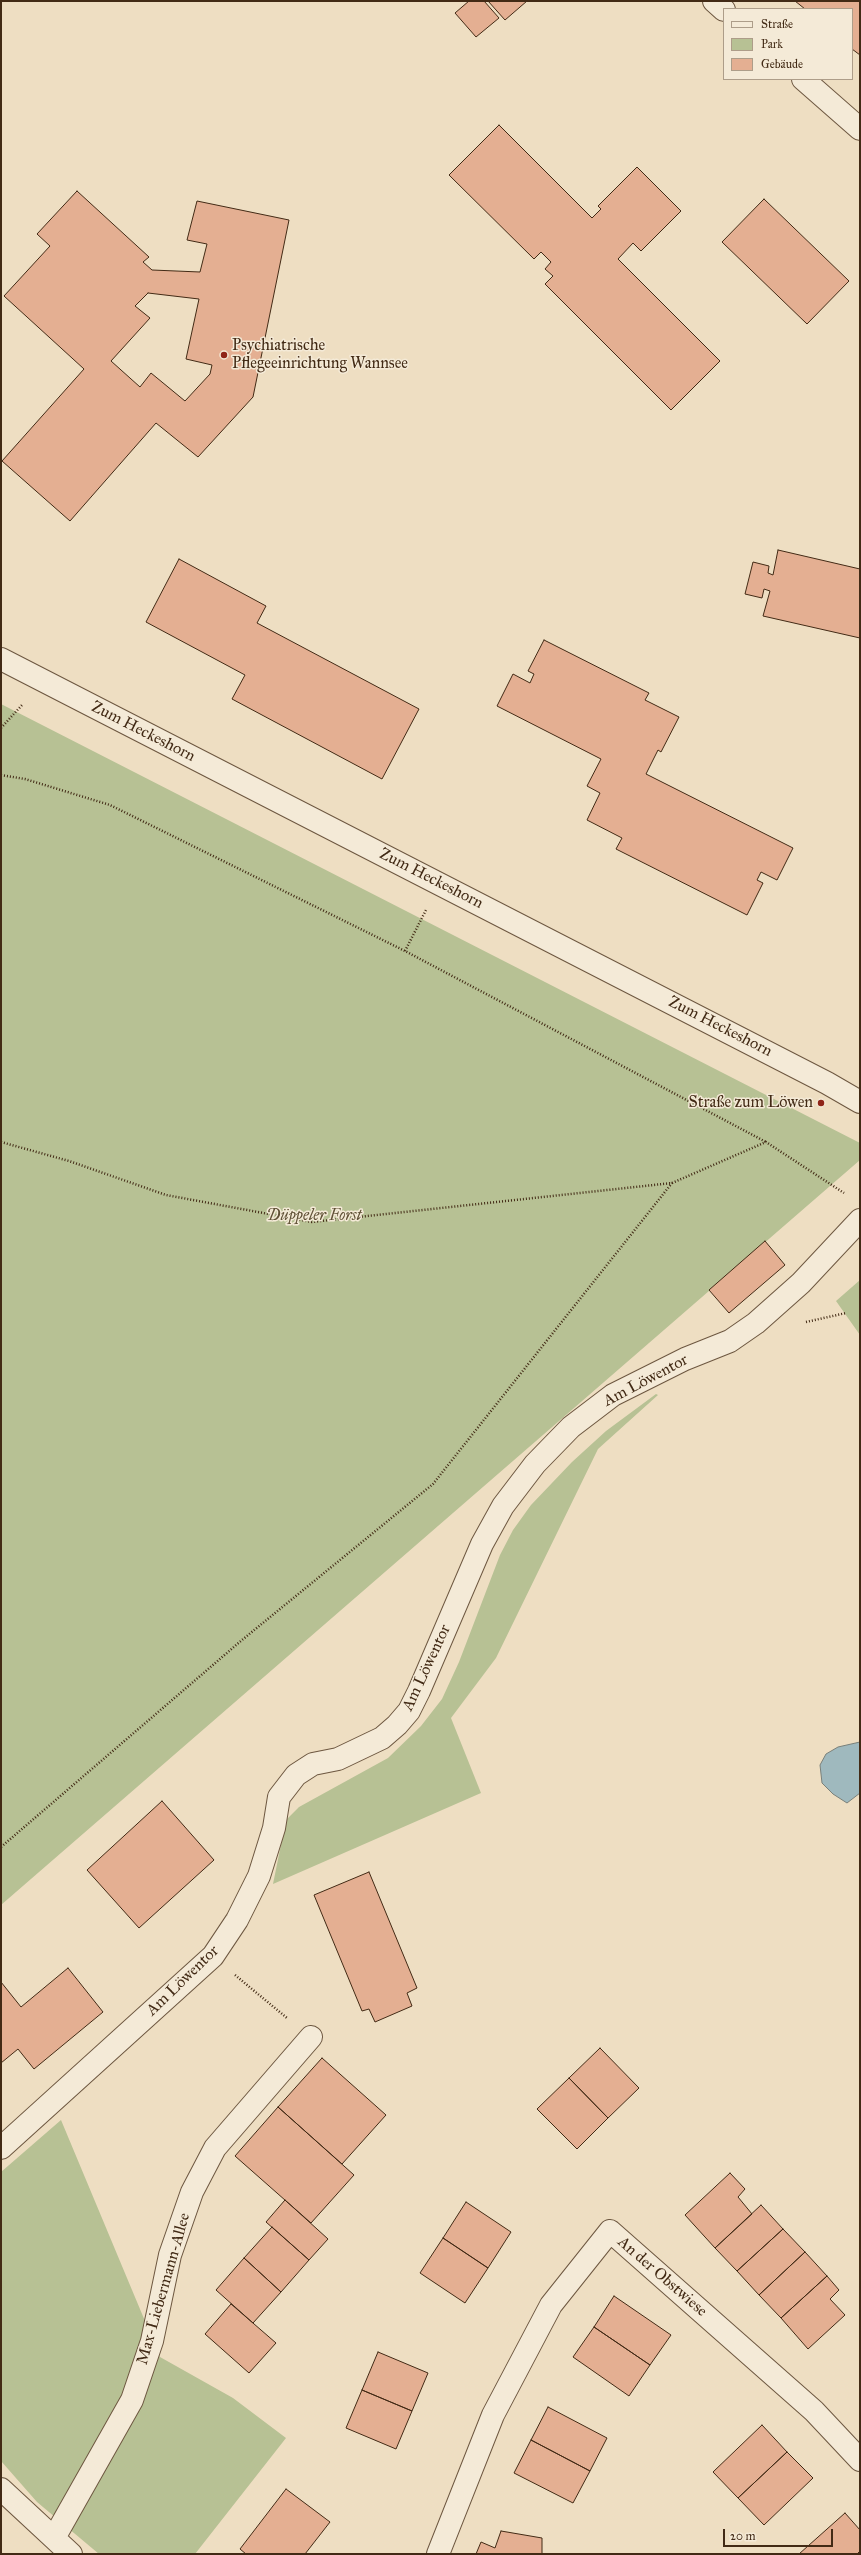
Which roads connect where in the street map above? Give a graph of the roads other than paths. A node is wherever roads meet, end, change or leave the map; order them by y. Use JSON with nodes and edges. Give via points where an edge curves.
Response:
{"nodes":[{"id":1,"x":714,"y":1,"type":"edge"},
{"id":2,"x":723,"y":9,"type":"edge"},
{"id":3,"x":804,"y":80,"type":"edge"},
{"id":4,"x":860,"y":129,"type":"edge"},
{"id":5,"x":1,"y":659,"type":"edge"},
{"id":6,"x":860,"y":1102,"type":"edge"},
{"id":7,"x":860,"y":1220,"type":"edge"},
{"id":8,"x":311,"y":2037,"type":"road end"},
{"id":9,"x":1,"y":2148,"type":"edge"},
{"id":10,"x":860,"y":2460,"type":"edge"},
{"id":11,"x":1,"y":2489,"type":"edge"},
{"id":12,"x":54,"y":2538,"type":"junction"},
{"id":13,"x":71,"y":2554,"type":"edge"},
{"id":14,"x":438,"y":2554,"type":"edge"}],
"edges":[{"from":1,"to":2,"type":"street"},
{"from":3,"to":4,"type":"street"},
{"from":5,"to":6,"type":"street","name":"Zum Heckeshorn","via":[[440,883]]},
{"from":7,"to":9,"type":"street","name":"Am Löwentor","via":[[801,1283],[756,1323],[730,1341],[685,1359],[613,1395],[571,1427],[535,1464],[503,1506],[482,1544],[409,1711],[382,1738],[338,1759],[313,1764],[296,1775],[279,1798],[274,1828],[259,1876],[237,1920],[213,1956]]},
{"from":8,"to":12,"type":"street","name":"Max-Liebermann-Allee","via":[[215,2148],[196,2186],[170,2255],[152,2341],[132,2400]]},
{"from":10,"to":14,"type":"street","name":"An der Obstwiese","via":[[814,2411],[610,2231],[551,2305],[493,2415]]},
{"from":11,"to":12,"type":"street"},
{"from":12,"to":13,"type":"street"}]}
